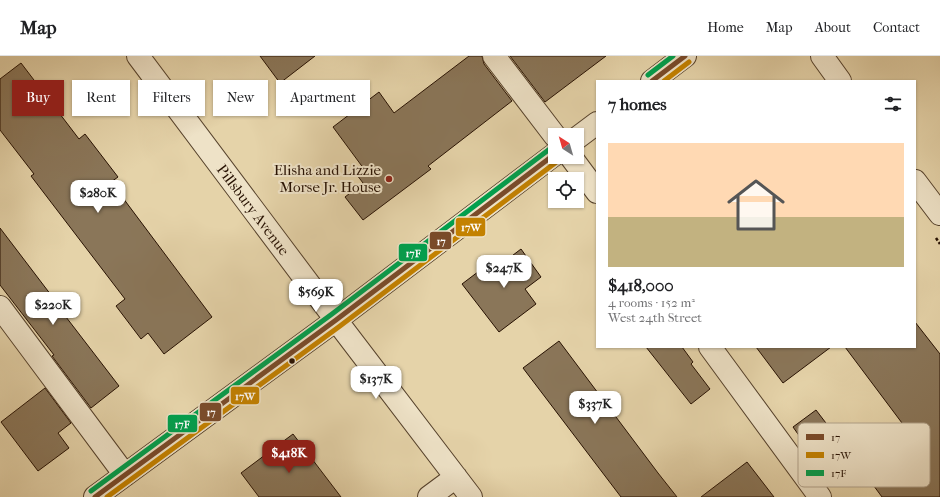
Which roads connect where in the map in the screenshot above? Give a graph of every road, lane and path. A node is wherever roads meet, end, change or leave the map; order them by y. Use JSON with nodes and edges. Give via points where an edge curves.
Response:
{"nodes":[{"id":1,"x":138,"y":56,"type":"edge"},
{"id":2,"x":494,"y":56,"type":"edge"},
{"id":3,"x":685,"y":56,"type":"edge"},
{"id":4,"x":822,"y":56,"type":"edge"},
{"id":5,"x":653,"y":80,"type":"edge"},
{"id":6,"x":839,"y":80,"type":"edge"},
{"id":7,"x":596,"y":123,"type":"edge"},
{"id":8,"x":549,"y":128,"type":"edge"},
{"id":9,"x":584,"y":132,"type":"edge"},
{"id":10,"x":548,"y":159,"type":"edge"},
{"id":11,"x":576,"y":164,"type":"edge"},
{"id":12,"x":916,"y":182,"type":"edge"},
{"id":13,"x":596,"y":191,"type":"edge"},
{"id":14,"x":940,"y":214,"type":"edge"},
{"id":15,"x":0,"y":308,"type":"edge"},
{"id":16,"x":336,"y":320,"type":"junction"},
{"id":17,"x":711,"y":348,"type":"edge"},
{"id":18,"x":798,"y":467,"type":"edge"},
{"id":19,"x":125,"y":475,"type":"junction"},
{"id":20,"x":456,"y":477,"type":"junction"},
{"id":21,"x":813,"y":487,"type":"edge"},
{"id":22,"x":95,"y":497,"type":"edge"},
{"id":23,"x":429,"y":497,"type":"edge"},
{"id":24,"x":471,"y":497,"type":"edge"},
{"id":25,"x":820,"y":497,"type":"edge"}],
"edges":[{"from":1,"to":16,"type":"street","name":"Pillsbury Avenue"},
{"from":2,"to":8,"type":"street"},
{"from":3,"to":5,"type":"street"},
{"from":4,"to":6,"type":"street"},
{"from":7,"to":9,"type":"street"},
{"from":10,"to":16,"type":"street"},
{"from":11,"to":13,"type":"street"},
{"from":12,"to":14,"type":"street"},
{"from":15,"to":19,"type":"street"},
{"from":16,"to":19,"type":"street"},
{"from":16,"to":20,"type":"street","name":"Pillsbury Avenue"},
{"from":17,"to":18,"type":"street"},
{"from":19,"to":22,"type":"street"},
{"from":20,"to":23,"type":"street"},
{"from":20,"to":24,"type":"street","name":"Pillsbury Avenue"},
{"from":21,"to":25,"type":"street"}]}
